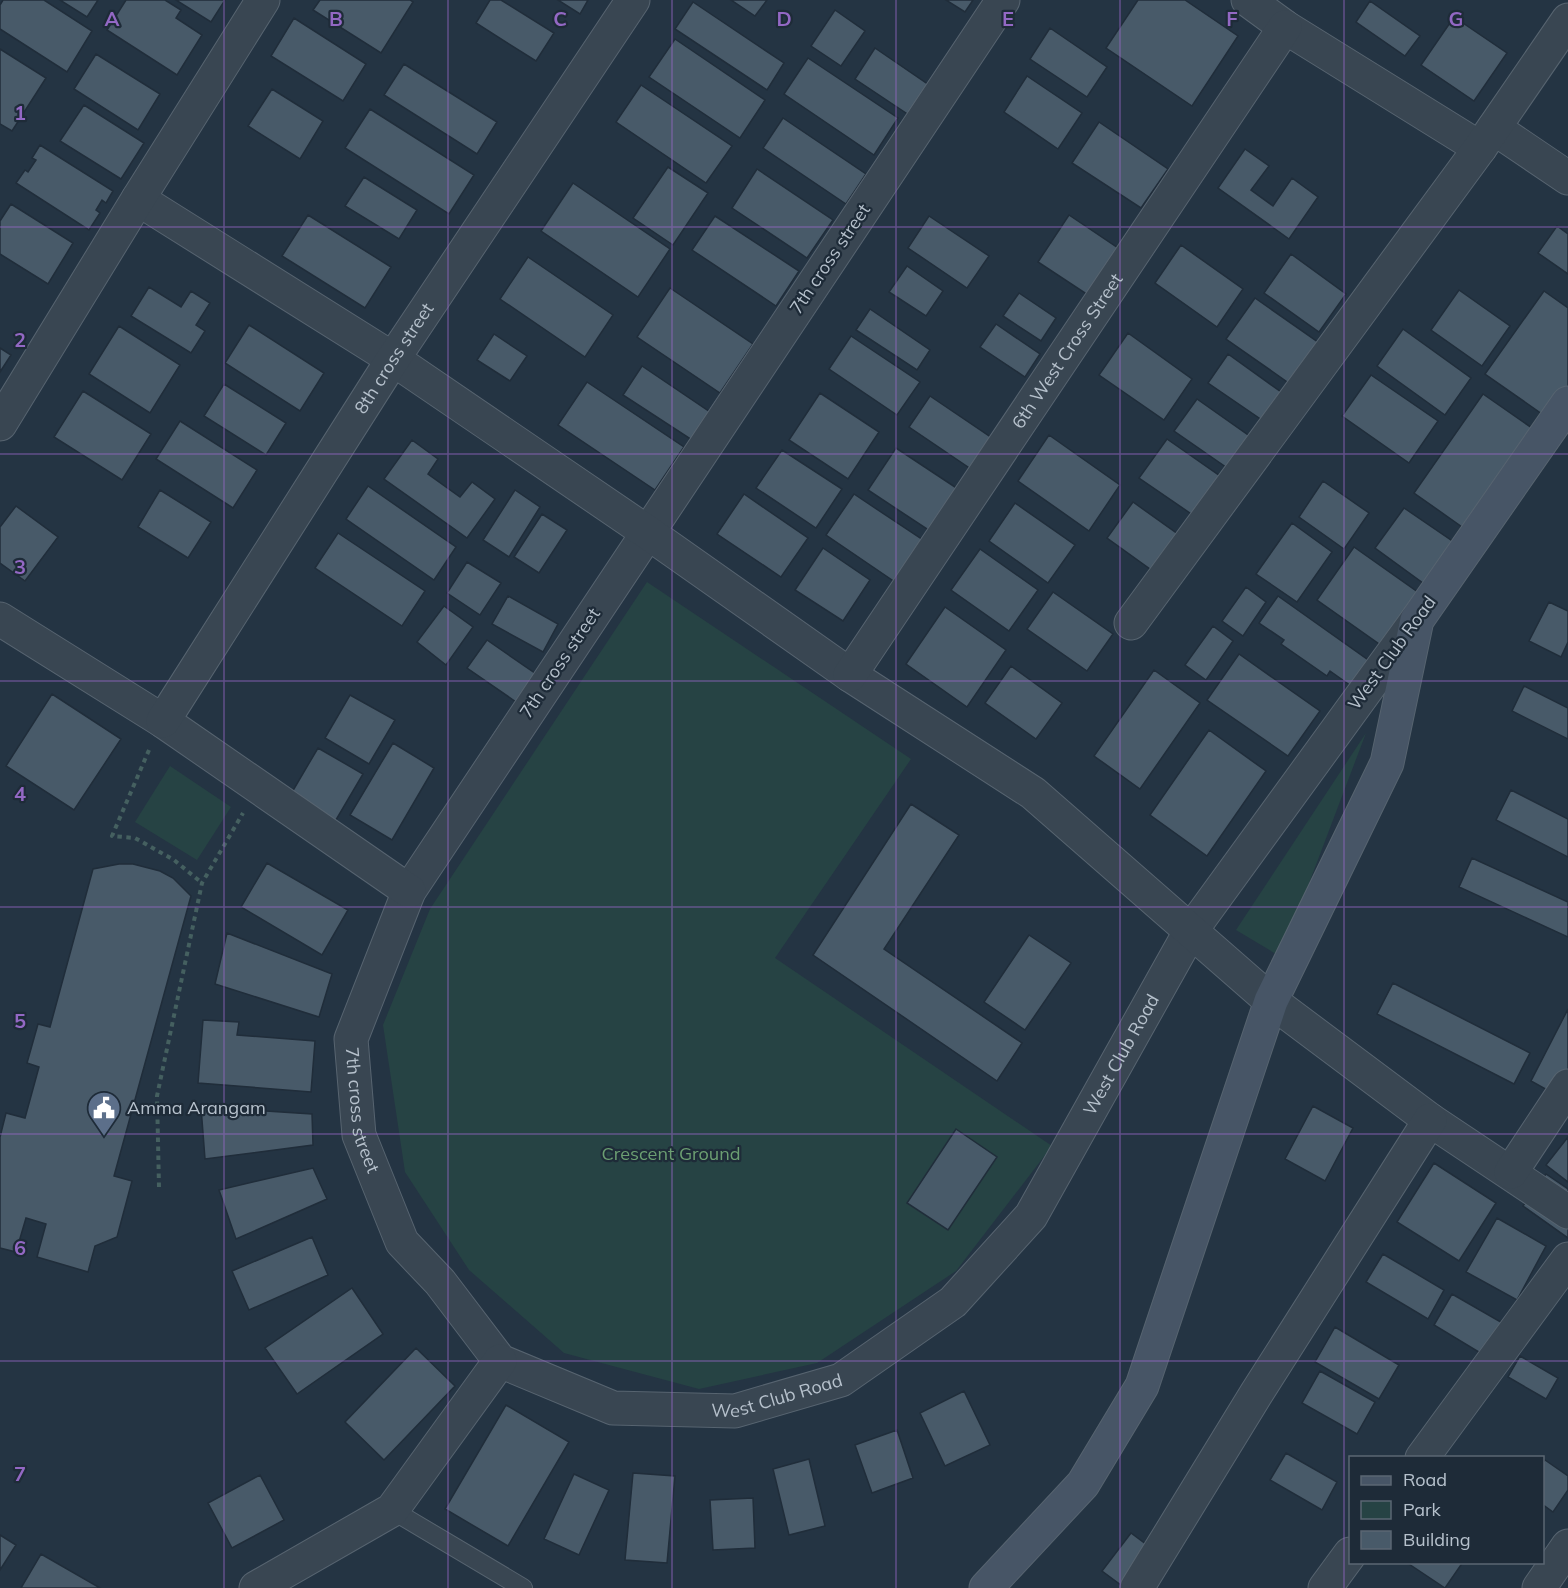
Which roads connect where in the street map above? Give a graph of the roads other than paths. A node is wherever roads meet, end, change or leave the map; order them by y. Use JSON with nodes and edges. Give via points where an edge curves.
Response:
{"nodes":[{"id":1,"x":263,"y":0,"type":"edge"},
{"id":2,"x":633,"y":0,"type":"edge"},
{"id":3,"x":1003,"y":0,"type":"edge"},
{"id":4,"x":1273,"y":11,"type":"edge"},
{"id":5,"x":1568,"y":20,"type":"edge"},
{"id":6,"x":1487,"y":138,"type":"junction"},
{"id":7,"x":1568,"y":178,"type":"edge"},
{"id":8,"x":138,"y":198,"type":"junction"},
{"id":9,"x":393,"y":359,"type":"junction"},
{"id":10,"x":1568,"y":404,"type":"edge"},
{"id":11,"x":0,"y":424,"type":"edge"},
{"id":12,"x":647,"y":532,"type":"junction"},
{"id":13,"x":0,"y":619,"type":"edge"},
{"id":14,"x":1417,"y":620,"type":"junction"},
{"id":15,"x":1131,"y":623,"type":"dead end"},
{"id":16,"x":850,"y":675,"type":"junction"},
{"id":17,"x":163,"y":721,"type":"junction"},
{"id":18,"x":408,"y":891,"type":"junction"},
{"id":19,"x":1190,"y":932,"type":"junction"},
{"id":20,"x":1270,"y":1001,"type":"junction"},
{"id":21,"x":1568,"y":1086,"type":"edge"},
{"id":22,"x":1430,"y":1120,"type":"junction"},
{"id":23,"x":1511,"y":1172,"type":"junction"},
{"id":24,"x":1568,"y":1212,"type":"edge"},
{"id":25,"x":1568,"y":1259,"type":"edge"},
{"id":26,"x":500,"y":1361,"type":"junction"},
{"id":27,"x":1423,"y":1456,"type":"edge"},
{"id":28,"x":392,"y":1510,"type":"junction"},
{"id":29,"x":1568,"y":1545,"type":"edge"},
{"id":30,"x":1349,"y":1555,"type":"edge"},
{"id":31,"x":256,"y":1588,"type":"edge"},
{"id":32,"x":523,"y":1588,"type":"edge"},
{"id":33,"x":986,"y":1588,"type":"edge"},
{"id":34,"x":1137,"y":1588,"type":"edge"},
{"id":35,"x":1325,"y":1588,"type":"edge"},
{"id":36,"x":1539,"y":1588,"type":"edge"}],
"edges":[{"from":1,"to":8,"type":"street"},
{"from":2,"to":9,"type":"street","name":"8th cross street"},
{"from":3,"to":12,"type":"street","name":"7th cross street"},
{"from":4,"to":6,"type":"street"},
{"from":4,"to":16,"type":"street","name":"6th West Cross Street"},
{"from":5,"to":6,"type":"street"},
{"from":6,"to":7,"type":"street"},
{"from":6,"to":15,"type":"street"},
{"from":8,"to":9,"type":"street"},
{"from":8,"to":11,"type":"street"},
{"from":9,"to":12,"type":"street"},
{"from":9,"to":17,"type":"street","name":"8th cross street"},
{"from":10,"to":14,"type":"street","name":"West Club Road"},
{"from":12,"to":16,"type":"street"},
{"from":12,"to":18,"type":"street","name":"7th cross street"},
{"from":13,"to":17,"type":"street"},
{"from":14,"to":19,"type":"street","name":"West Club Road"},
{"from":14,"to":20,"type":"street","via":[[1387,763]]},
{"from":16,"to":19,"type":"street","via":[[1033,793]]},
{"from":17,"to":18,"type":"street"},
{"from":18,"to":26,"type":"street","name":"7th cross street","via":[[351,1039],[358,1135],[402,1242],[440,1282]]},
{"from":19,"to":20,"type":"street"},
{"from":19,"to":26,"type":"street","name":"West Club Road","via":[[1031,1216],[953,1302],[841,1380],[735,1411],[613,1408]]},
{"from":20,"to":22,"type":"street"},
{"from":20,"to":33,"type":"street","via":[[1142,1386],[1083,1484]]},
{"from":21,"to":23,"type":"street"},
{"from":22,"to":23,"type":"street"},
{"from":22,"to":34,"type":"street"},
{"from":23,"to":24,"type":"street"},
{"from":25,"to":27,"type":"street"},
{"from":26,"to":28,"type":"street"},
{"from":28,"to":31,"type":"street"},
{"from":28,"to":32,"type":"lane"},
{"from":29,"to":36,"type":"street"},
{"from":30,"to":35,"type":"street"}]}
